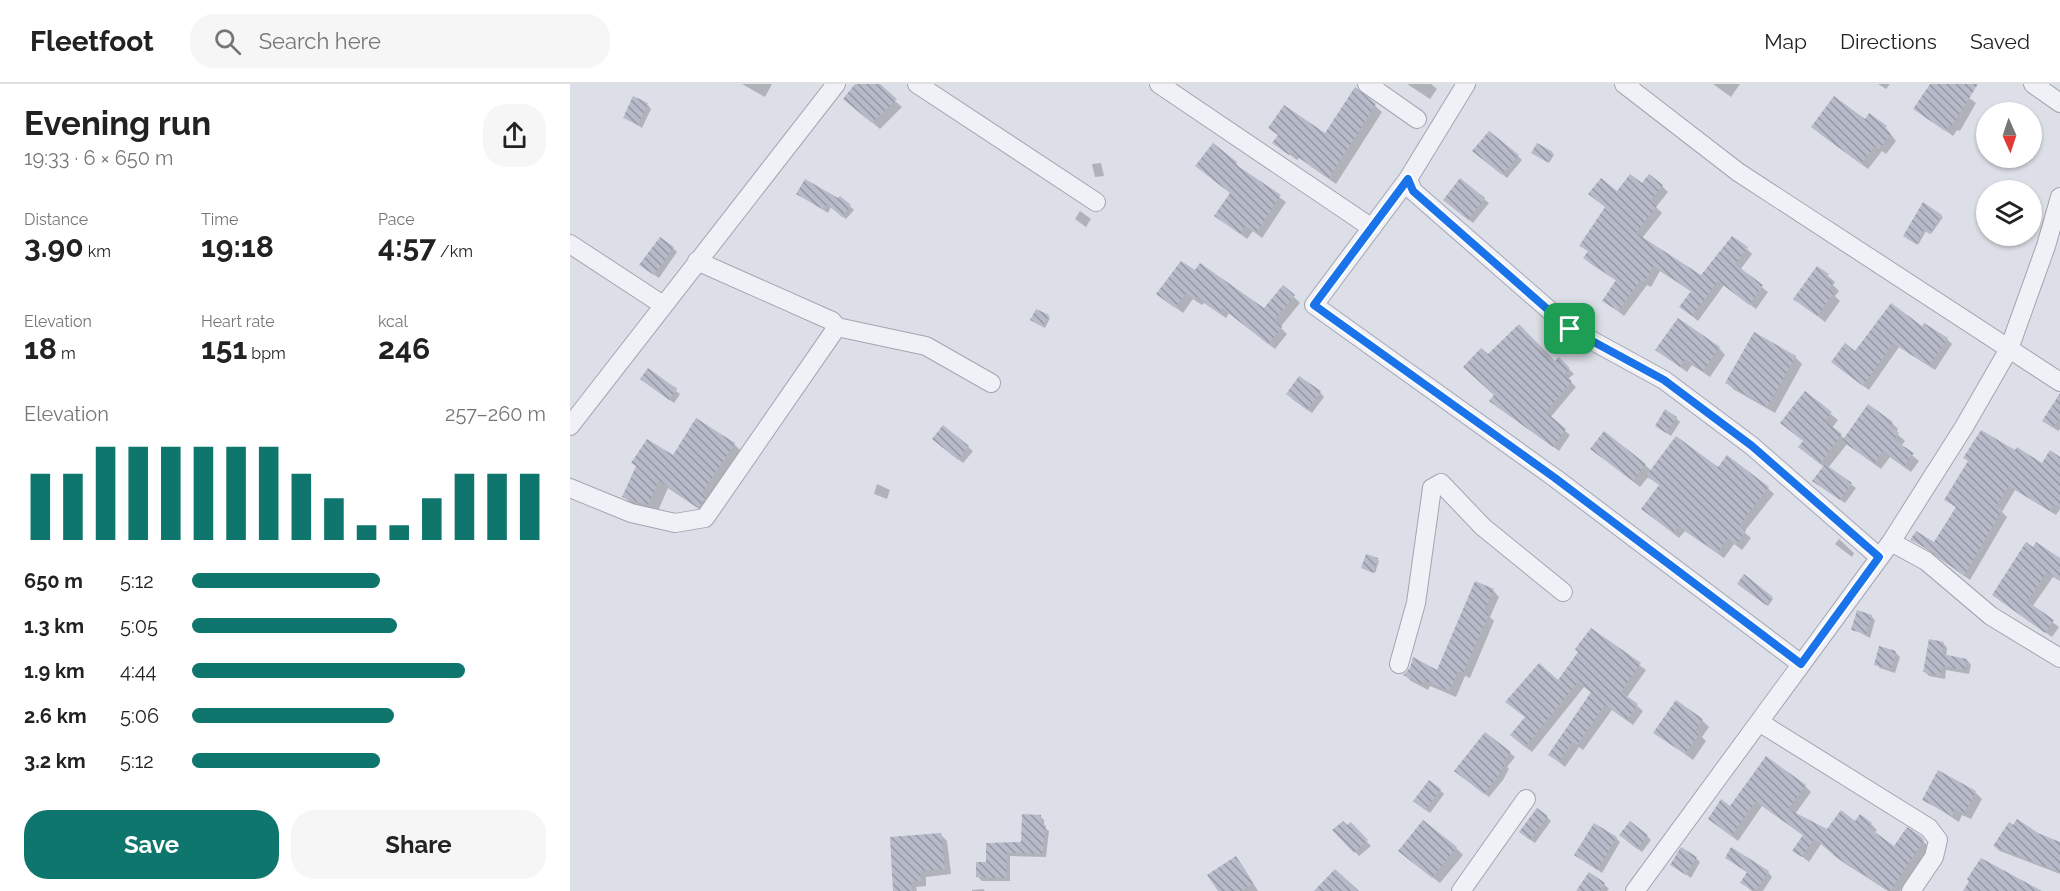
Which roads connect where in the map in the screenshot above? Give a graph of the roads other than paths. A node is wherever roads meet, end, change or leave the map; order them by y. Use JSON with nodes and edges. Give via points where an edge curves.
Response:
{"nodes":[{"id":1,"x":836,"y":84,"type":"edge"},
{"id":2,"x":917,"y":84,"type":"edge"},
{"id":3,"x":1159,"y":84,"type":"edge"},
{"id":4,"x":1367,"y":84,"type":"edge"},
{"id":5,"x":1466,"y":84,"type":"edge"},
{"id":6,"x":1624,"y":84,"type":"edge"},
{"id":7,"x":2033,"y":84,"type":"edge"},
{"id":8,"x":2060,"y":104,"type":"edge"},
{"id":9,"x":1417,"y":119,"type":"dead end"},
{"id":10,"x":1408,"y":179,"type":"junction"},
{"id":11,"x":2060,"y":197,"type":"edge"},
{"id":12,"x":1096,"y":202,"type":"dead end"},
{"id":13,"x":1372,"y":228,"type":"junction"},
{"id":14,"x":570,"y":244,"type":"edge"},
{"id":15,"x":697,"y":261,"type":"junction"},
{"id":16,"x":663,"y":305,"type":"junction"},
{"id":17,"x":837,"y":327,"type":"junction"},
{"id":18,"x":2009,"y":350,"type":"junction"},
{"id":19,"x":2060,"y":382,"type":"edge"},
{"id":20,"x":991,"y":383,"type":"dead end"},
{"id":21,"x":570,"y":426,"type":"edge"},
{"id":22,"x":570,"y":488,"type":"edge"},
{"id":23,"x":1891,"y":542,"type":"junction"},
{"id":24,"x":1879,"y":557,"type":"junction"},
{"id":25,"x":1563,"y":592,"type":"dead end"},
{"id":26,"x":2060,"y":658,"type":"edge"},
{"id":27,"x":1399,"y":664,"type":"dead end"},
{"id":28,"x":1801,"y":664,"type":"junction"},
{"id":29,"x":1759,"y":722,"type":"junction"},
{"id":30,"x":1526,"y":799,"type":"dead end"},
{"id":31,"x":1461,"y":891,"type":"edge"},
{"id":32,"x":1635,"y":891,"type":"edge"},
{"id":33,"x":1911,"y":891,"type":"edge"}],
"edges":[{"from":1,"to":15,"type":"street"},
{"from":2,"to":12,"type":"street"},
{"from":3,"to":13,"type":"street"},
{"from":4,"to":9,"type":"street"},
{"from":5,"to":10,"type":"street"},
{"from":6,"to":18,"type":"street","via":[[1738,172]]},
{"from":7,"to":8,"type":"street"},
{"from":10,"to":13,"type":"street"},
{"from":10,"to":24,"type":"street","via":[[1413,191],[1570,329],[1664,380],[1752,446]]},
{"from":11,"to":18,"type":"street"},
{"from":13,"to":28,"type":"street","via":[[1314,305],[1555,478]]},
{"from":14,"to":16,"type":"street"},
{"from":15,"to":16,"type":"street"},
{"from":15,"to":17,"type":"street","via":[[832,321]]},
{"from":16,"to":21,"type":"street"},
{"from":17,"to":20,"type":"street","via":[[926,346]]},
{"from":17,"to":22,"type":"street","via":[[705,518],[675,523],[632,513]]},
{"from":18,"to":19,"type":"street"},
{"from":18,"to":23,"type":"street"},
{"from":23,"to":24,"type":"street"},
{"from":23,"to":26,"type":"street","via":[[1926,561],[1991,616]]},
{"from":24,"to":28,"type":"street"},
{"from":25,"to":27,"type":"street","via":[[1483,527],[1441,483],[1432,488],[1416,603]]},
{"from":28,"to":29,"type":"street"},
{"from":29,"to":32,"type":"street"},
{"from":29,"to":33,"type":"street","via":[[1929,828],[1938,840],[1934,857]]},
{"from":30,"to":31,"type":"street"}]}
